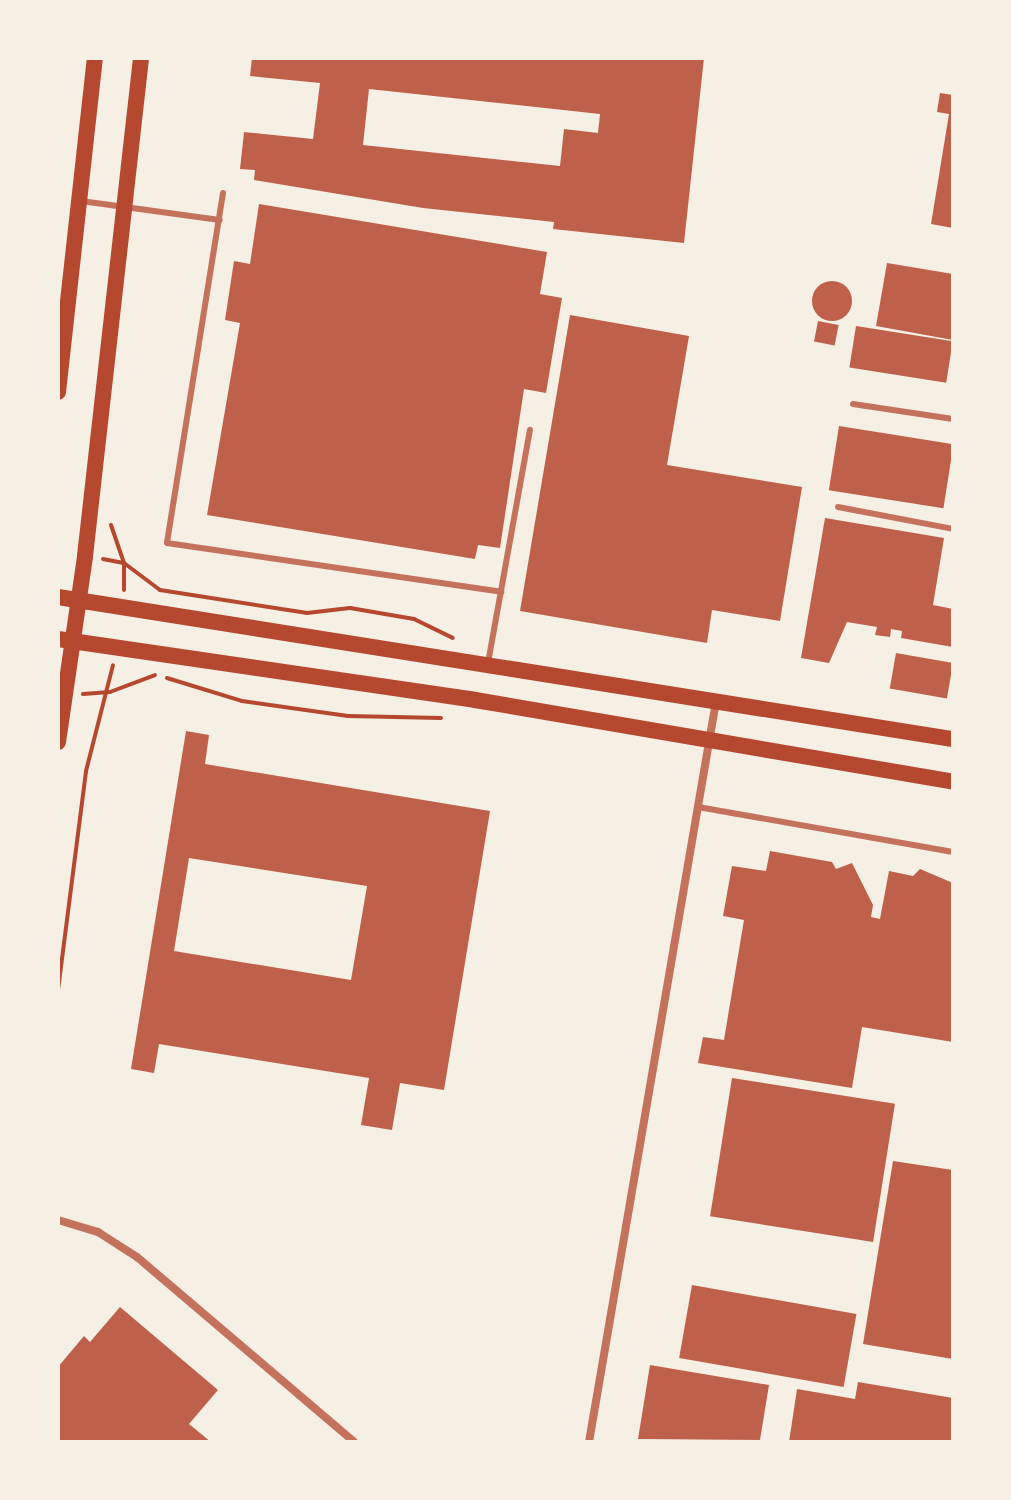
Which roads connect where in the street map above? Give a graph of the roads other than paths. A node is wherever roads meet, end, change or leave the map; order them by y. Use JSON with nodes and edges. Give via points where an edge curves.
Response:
{"nodes":[{"id":1,"x":95,"y":58,"type":"edge"},
{"id":2,"x":141,"y":58,"type":"edge"},
{"id":3,"x":223,"y":193,"type":"dead end"},
{"id":4,"x":80,"y":201,"type":"junction"},
{"id":5,"x":124,"y":207,"type":"junction"},
{"id":6,"x":220,"y":220,"type":"junction"},
{"id":7,"x":58,"y":392,"type":"edge"},
{"id":8,"x":853,"y":404,"type":"dead end"},
{"id":9,"x":953,"y":419,"type":"edge"},
{"id":10,"x":530,"y":430,"type":"dead end"},
{"id":11,"x":838,"y":507,"type":"dead end"},
{"id":12,"x":953,"y":529,"type":"edge"},
{"id":13,"x":501,"y":592,"type":"junction"},
{"id":14,"x":58,"y":597,"type":"edge"},
{"id":15,"x":79,"y":600,"type":"junction"},
{"id":16,"x":65,"y":640,"type":"edge"},
{"id":17,"x":488,"y":663,"type":"junction"},
{"id":18,"x":716,"y":700,"type":"junction"},
{"id":19,"x":953,"y":739,"type":"edge"},
{"id":20,"x":710,"y":741,"type":"junction"},
{"id":21,"x":58,"y":742,"type":"edge"},
{"id":22,"x":953,"y":782,"type":"edge"},
{"id":23,"x":698,"y":807,"type":"junction"},
{"id":24,"x":953,"y":852,"type":"edge"},
{"id":25,"x":58,"y":1220,"type":"edge"},
{"id":26,"x":354,"y":1442,"type":"edge"},
{"id":27,"x":589,"y":1442,"type":"edge"}],
"edges":[{"from":1,"to":4,"type":"main road"},
{"from":2,"to":5,"type":"main road"},
{"from":3,"to":6,"type":"lane"},
{"from":4,"to":5,"type":"lane"},
{"from":4,"to":7,"type":"main road"},
{"from":5,"to":6,"type":"lane"},
{"from":5,"to":15,"type":"main road"},
{"from":6,"to":13,"type":"lane","via":[[167,543]]},
{"from":8,"to":9,"type":"lane"},
{"from":10,"to":13,"type":"lane"},
{"from":11,"to":12,"type":"lane"},
{"from":13,"to":17,"type":"lane"},
{"from":14,"to":15,"type":"main road"},
{"from":15,"to":16,"type":"main road"},
{"from":15,"to":17,"type":"main road"},
{"from":16,"to":20,"type":"main road"},
{"from":16,"to":21,"type":"main road"},
{"from":17,"to":18,"type":"main road"},
{"from":18,"to":19,"type":"main road"},
{"from":18,"to":20,"type":"street"},
{"from":20,"to":22,"type":"main road"},
{"from":20,"to":23,"type":"street"},
{"from":23,"to":24,"type":"lane"},
{"from":23,"to":27,"type":"street"},
{"from":25,"to":26,"type":"street","via":[[98,1232],[137,1257]]}]}
